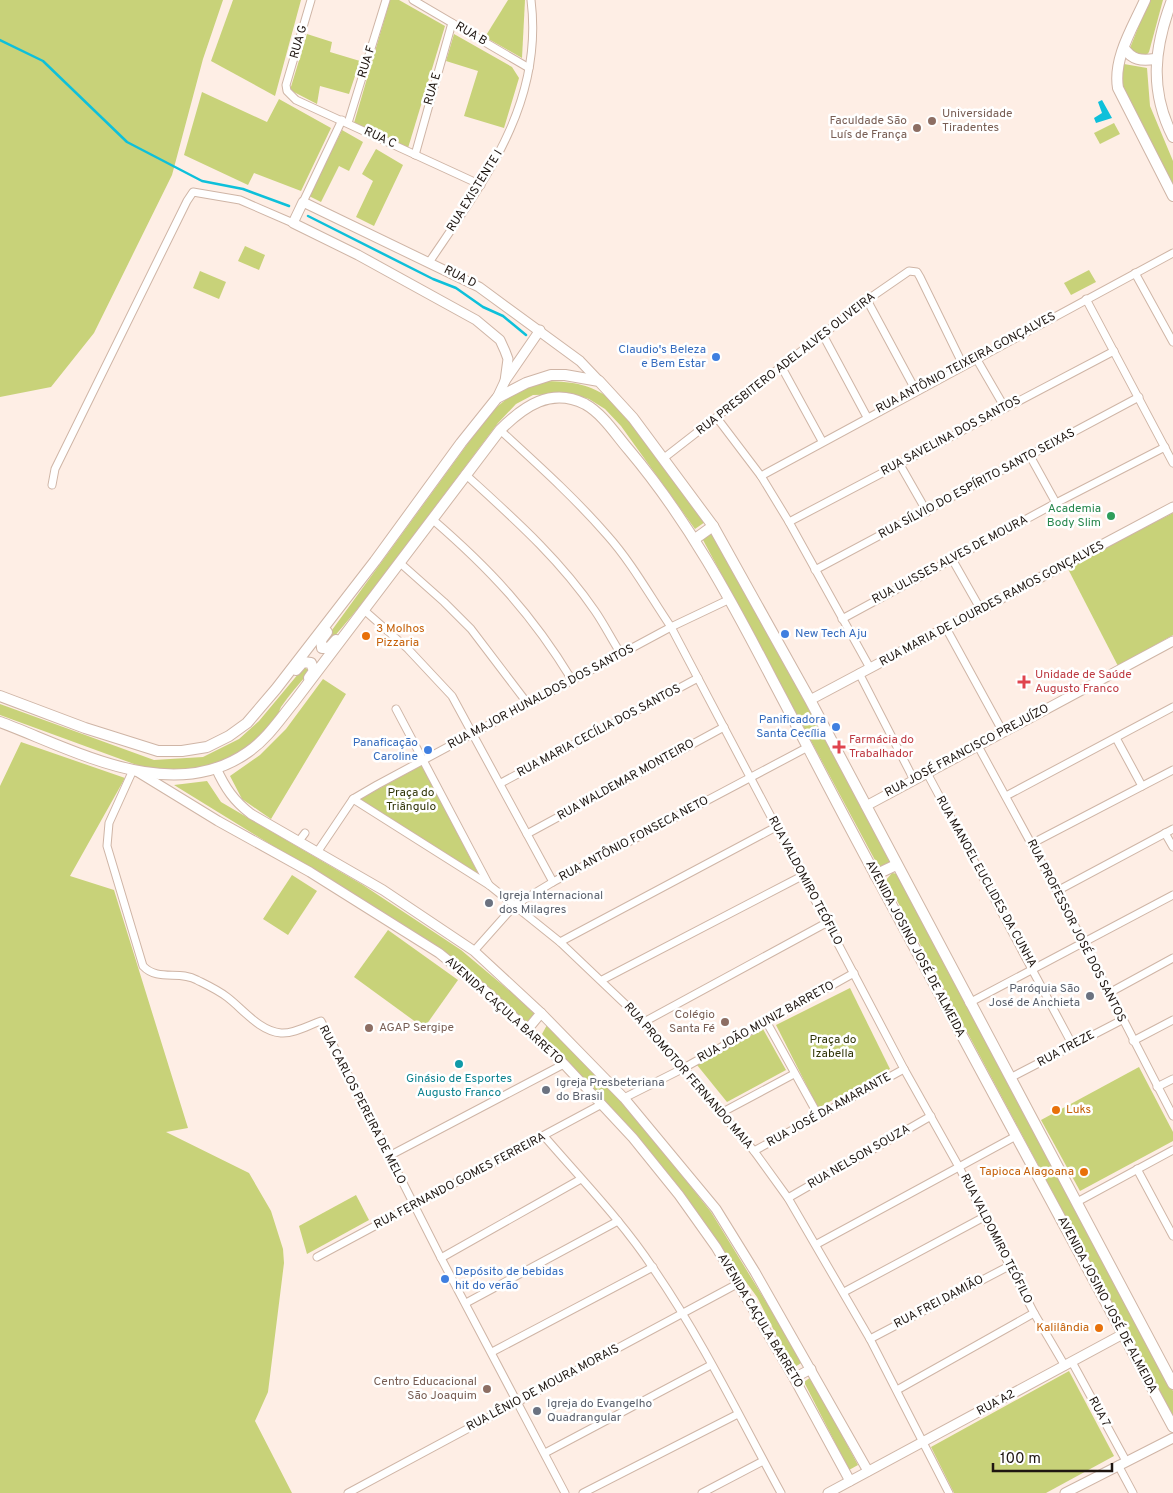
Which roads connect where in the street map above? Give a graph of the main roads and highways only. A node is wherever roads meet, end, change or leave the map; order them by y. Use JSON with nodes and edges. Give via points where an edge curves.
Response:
{"nodes":[{"id":1,"x":1145,"y":0,"type":"edge"},
{"id":2,"x":1172,"y":0,"type":"edge"},
{"id":3,"x":1124,"y":48,"type":"junction"},
{"id":4,"x":1155,"y":59,"type":"junction"},
{"id":5,"x":1173,"y":137,"type":"edge"},
{"id":6,"x":1173,"y":196,"type":"edge"},
{"id":7,"x":713,"y":526,"type":"junction"},
{"id":8,"x":695,"y":538,"type":"junction"},
{"id":9,"x":348,"y":596,"type":"junction"},
{"id":10,"x":364,"y":610,"type":"junction"},
{"id":11,"x":0,"y":696,"type":"edge"},
{"id":12,"x":264,"y":703,"type":"junction"},
{"id":13,"x":286,"y":712,"type":"junction"},
{"id":14,"x":0,"y":722,"type":"edge"},
{"id":15,"x":896,"y":865,"type":"junction"},
{"id":16,"x":875,"y":875,"type":"junction"},
{"id":17,"x":1173,"y":1384,"type":"edge"},
{"id":18,"x":1173,"y":1427,"type":"edge"}],
"edges":[{"from":1,"to":3,"type":"main road"},
{"from":2,"to":4,"type":"main road"},
{"from":3,"to":4,"type":"main road","via":[[1136,59]]},
{"from":3,"to":6,"type":"main road","via":[[1117,72],[1118,88]]},
{"from":4,"to":5,"type":"main road"},
{"from":7,"to":8,"type":"main road"},
{"from":7,"to":9,"type":"main road","name":"AVENIDA JOSINO JOSÉ DE ALMEIDA","via":[[633,418],[599,381],[551,375],[526,383],[498,398]]},
{"from":7,"to":15,"type":"main road","name":"AVENIDA JOSINO JOSÉ DE ALMEIDA","via":[[810,700]]},
{"from":8,"to":10,"type":"main road","name":"AVENIDA JOSINO JOSÉ DE ALMEIDA","via":[[650,475],[601,416],[568,398],[550,398],[533,402],[500,430]]},
{"from":8,"to":16,"type":"main road","name":"AVENIDA JOSINO JOSÉ DE ALMEIDA","via":[[730,598]]},
{"from":9,"to":10,"type":"main road","via":[[346,606],[321,640],[322,648],[329,648],[354,617]]},
{"from":9,"to":12,"type":"main road"},
{"from":10,"to":13,"type":"main road"},
{"from":11,"to":12,"type":"main road","via":[[158,751],[207,747],[247,723]]},
{"from":12,"to":13,"type":"main road","via":[[303,662],[311,663],[314,672]]},
{"from":13,"to":14,"type":"main road","via":[[250,751],[216,768],[174,775],[135,771]]},
{"from":15,"to":16,"type":"main road"},
{"from":15,"to":17,"type":"main road","name":"AVENIDA JOSINO JOSÉ DE ALMEIDA"},
{"from":16,"to":18,"type":"main road","name":"AVENIDA JOSINO JOSÉ DE ALMEIDA"}]}
